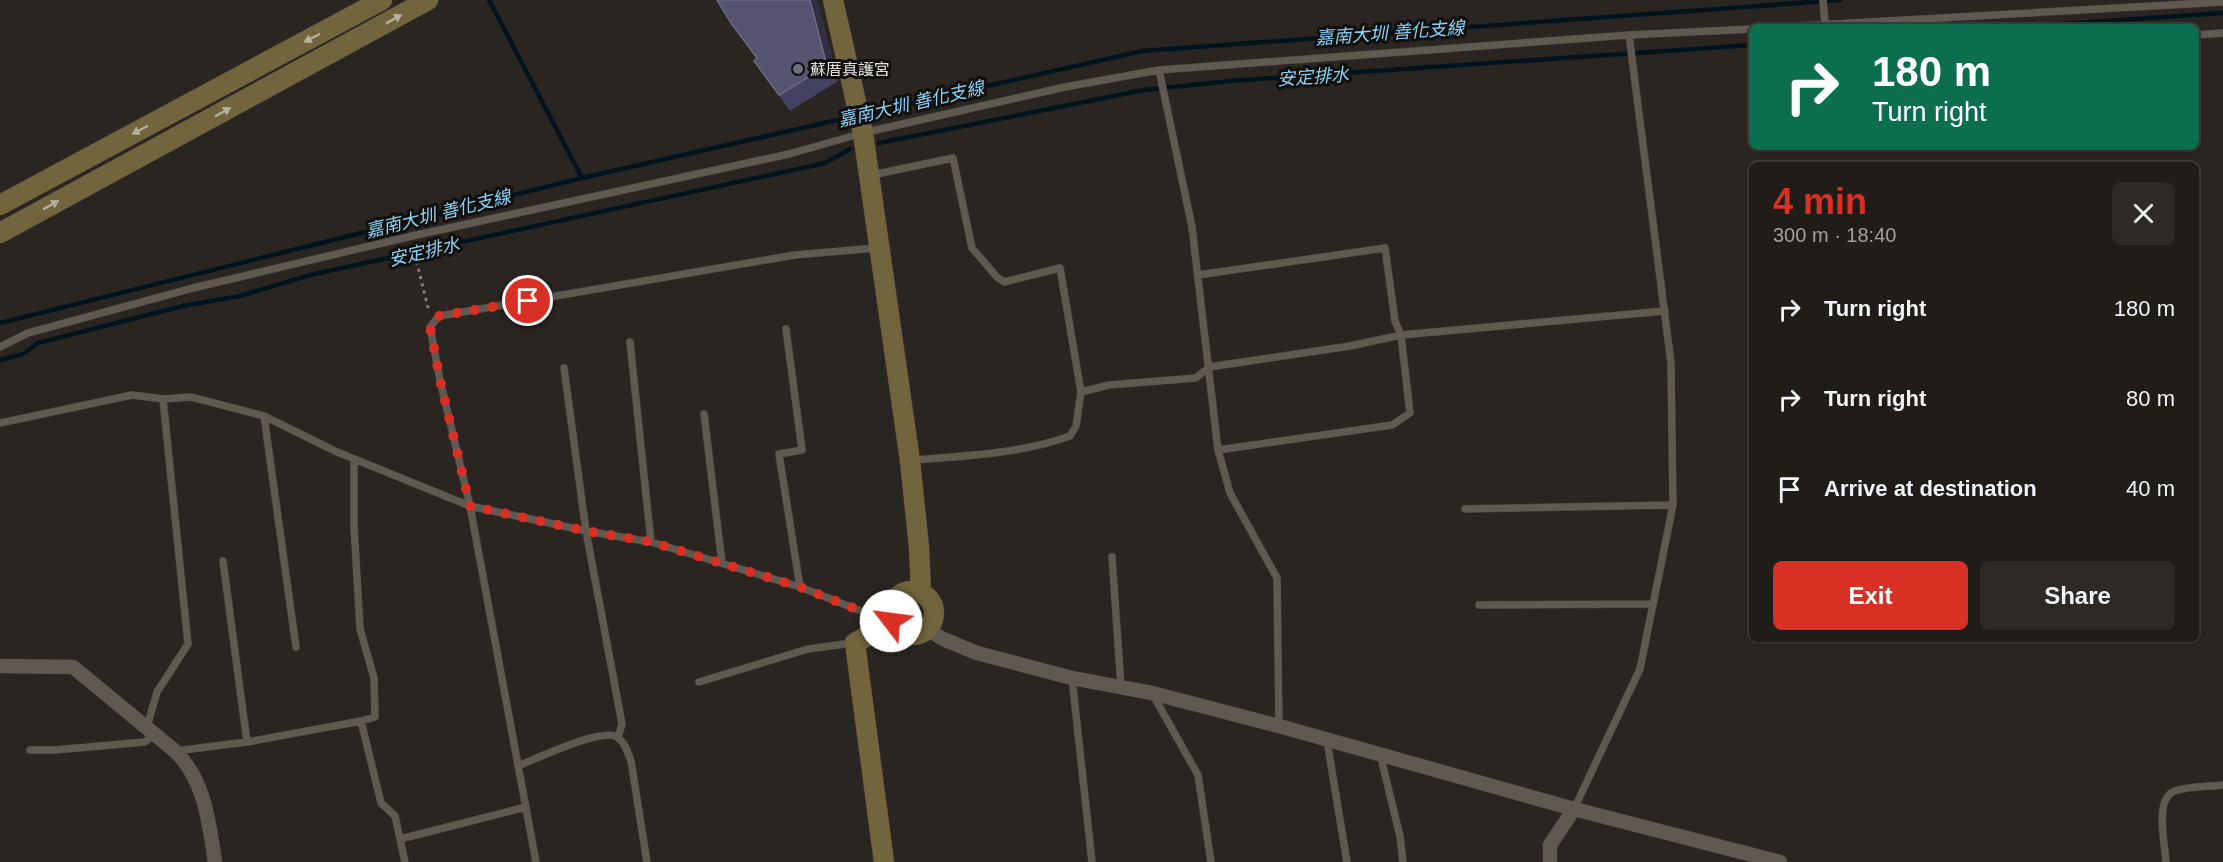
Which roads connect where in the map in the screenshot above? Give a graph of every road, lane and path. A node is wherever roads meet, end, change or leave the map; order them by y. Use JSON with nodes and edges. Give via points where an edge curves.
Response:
{"nodes":[{"id":1,"x":382,"y":0,"type":"edge"},
{"id":2,"x":428,"y":0,"type":"edge"},
{"id":3,"x":833,"y":0,"type":"edge"},
{"id":4,"x":1823,"y":0,"type":"edge"},
{"id":5,"x":2223,"y":3,"type":"edge"},
{"id":6,"x":1825,"y":24,"type":"edge"},
{"id":7,"x":1870,"y":24,"type":"edge"},
{"id":8,"x":1749,"y":29,"type":"edge"},
{"id":9,"x":2223,"y":33,"type":"edge"},
{"id":10,"x":1629,"y":35,"type":"junction"},
{"id":11,"x":2199,"y":35,"type":"edge"},
{"id":12,"x":1159,"y":70,"type":"junction"},
{"id":13,"x":862,"y":130,"type":"junction"},
{"id":14,"x":867,"y":176,"type":"junction"},
{"id":15,"x":0,"y":205,"type":"edge"},
{"id":16,"x":0,"y":233,"type":"edge"},
{"id":17,"x":412,"y":241,"type":"dead end"},
{"id":18,"x":878,"y":248,"type":"junction"},
{"id":19,"x":1198,"y":275,"type":"junction"},
{"id":20,"x":1665,"y":311,"type":"junction"},
{"id":21,"x":439,"y":316,"type":"junction"},
{"id":22,"x":786,"y":329,"type":"dead end"},
{"id":23,"x":1401,"y":335,"type":"junction"},
{"id":24,"x":630,"y":342,"type":"dead end"},
{"id":25,"x":0,"y":346,"type":"edge"},
{"id":26,"x":1209,"y":367,"type":"junction"},
{"id":27,"x":564,"y":368,"type":"dead end"},
{"id":28,"x":1081,"y":392,"type":"junction"},
{"id":29,"x":164,"y":399,"type":"junction"},
{"id":30,"x":704,"y":414,"type":"dead end"},
{"id":31,"x":264,"y":416,"type":"junction"},
{"id":32,"x":0,"y":423,"type":"edge"},
{"id":33,"x":1218,"y":450,"type":"junction"},
{"id":34,"x":354,"y":460,"type":"junction"},
{"id":35,"x":910,"y":461,"type":"junction"},
{"id":36,"x":1673,"y":505,"type":"junction"},
{"id":37,"x":470,"y":506,"type":"junction"},
{"id":38,"x":1465,"y":509,"type":"dead end"},
{"id":39,"x":586,"y":531,"type":"junction"},
{"id":40,"x":651,"y":542,"type":"junction"},
{"id":41,"x":1112,"y":557,"type":"dead end"},
{"id":42,"x":223,"y":561,"type":"dead end"},
{"id":43,"x":722,"y":563,"type":"junction"},
{"id":44,"x":800,"y":587,"type":"junction"},
{"id":45,"x":921,"y":592,"type":"junction"},
{"id":46,"x":1652,"y":604,"type":"junction"},
{"id":47,"x":1479,"y":605,"type":"dead end"},
{"id":48,"x":889,"y":609,"type":"junction"},
{"id":49,"x":927,"y":629,"type":"junction"},
{"id":50,"x":899,"y":631,"type":"junction"},
{"id":51,"x":855,"y":643,"type":"junction"},
{"id":52,"x":296,"y":647,"type":"dead end"},
{"id":53,"x":0,"y":666,"type":"edge"},
{"id":54,"x":1072,"y":678,"type":"junction"},
{"id":55,"x":699,"y":682,"type":"dead end"},
{"id":56,"x":1121,"y":687,"type":"junction"},
{"id":57,"x":1152,"y":693,"type":"junction"},
{"id":58,"x":361,"y":721,"type":"junction"},
{"id":59,"x":1279,"y":726,"type":"junction"},
{"id":60,"x":150,"y":731,"type":"junction"},
{"id":61,"x":618,"y":737,"type":"junction"},
{"id":62,"x":1328,"y":741,"type":"junction"},
{"id":63,"x":247,"y":742,"type":"junction"},
{"id":64,"x":30,"y":750,"type":"dead end"},
{"id":65,"x":175,"y":751,"type":"junction"},
{"id":66,"x":1380,"y":754,"type":"junction"},
{"id":67,"x":518,"y":766,"type":"junction"},
{"id":68,"x":2223,"y":785,"type":"edge"},
{"id":69,"x":526,"y":807,"type":"junction"},
{"id":70,"x":1574,"y":809,"type":"junction"},
{"id":71,"x":400,"y":839,"type":"junction"},
{"id":72,"x":215,"y":862,"type":"edge"},
{"id":73,"x":405,"y":862,"type":"edge"},
{"id":74,"x":536,"y":862,"type":"edge"},
{"id":75,"x":646,"y":862,"type":"edge"},
{"id":76,"x":884,"y":862,"type":"edge"},
{"id":77,"x":1092,"y":862,"type":"edge"},
{"id":78,"x":1211,"y":862,"type":"edge"},
{"id":79,"x":1347,"y":862,"type":"edge"},
{"id":80,"x":1403,"y":862,"type":"edge"},
{"id":81,"x":1550,"y":862,"type":"edge"},
{"id":82,"x":1780,"y":862,"type":"edge"},
{"id":83,"x":2166,"y":862,"type":"edge"}],
"edges":[{"from":1,"to":15,"type":"street","one_way":true},
{"from":16,"to":2,"type":"street","one_way":true},
{"from":3,"to":13,"type":"street"},
{"from":4,"to":6,"type":"lane"},
{"from":5,"to":7,"type":"lane"},
{"from":8,"to":10,"type":"lane"},
{"from":9,"to":11,"type":"lane"},
{"from":10,"to":12,"type":"lane"},
{"from":10,"to":20,"type":"lane"},
{"from":12,"to":13,"type":"lane"},
{"from":12,"to":19,"type":"lane","via":[[1192,227]]},
{"from":13,"to":14,"type":"street"},
{"from":13,"to":25,"type":"lane","via":[[789,154],[193,288],[28,333]]},
{"from":14,"to":18,"type":"street"},
{"from":14,"to":28,"type":"lane","via":[[953,158],[972,248],[996,278],[1004,282],[1060,268]]},
{"from":17,"to":21,"type":"path","via":[[428,312]]},
{"from":18,"to":21,"type":"lane","via":[[795,255]]},
{"from":18,"to":35,"type":"street"},
{"from":19,"to":23,"type":"lane","via":[[1385,248],[1395,321]]},
{"from":19,"to":26,"type":"lane"},
{"from":20,"to":23,"type":"lane"},
{"from":20,"to":36,"type":"lane","via":[[1671,363]]},
{"from":21,"to":37,"type":"lane","via":[[430,327]]},
{"from":22,"to":44,"type":"lane","via":[[802,450],[779,454]]},
{"from":23,"to":26,"type":"lane"},
{"from":23,"to":33,"type":"lane","via":[[1410,413],[1401,419],[1392,424]]},
{"from":24,"to":40,"type":"lane"},
{"from":26,"to":28,"type":"lane","via":[[1196,378]]},
{"from":26,"to":33,"type":"lane"},
{"from":27,"to":39,"type":"lane"},
{"from":28,"to":35,"type":"lane","via":[[1076,426],[1070,436],[1049,444],[981,455]]},
{"from":29,"to":31,"type":"lane","via":[[191,397]]},
{"from":29,"to":32,"type":"lane","via":[[132,395]]},
{"from":29,"to":60,"type":"lane","via":[[188,644],[157,692]]},
{"from":30,"to":43,"type":"lane"},
{"from":31,"to":34,"type":"lane"},
{"from":31,"to":52,"type":"lane"},
{"from":33,"to":59,"type":"lane","via":[[1230,493],[1277,578]]},
{"from":34,"to":37,"type":"lane"},
{"from":34,"to":58,"type":"lane","via":[[360,628],[374,678],[375,717]]},
{"from":35,"to":45,"type":"street"},
{"from":36,"to":38,"type":"lane"},
{"from":36,"to":46,"type":"lane"},
{"from":37,"to":39,"type":"lane"},
{"from":37,"to":67,"type":"lane"},
{"from":39,"to":40,"type":"lane"},
{"from":39,"to":61,"type":"lane","via":[[622,724]]},
{"from":40,"to":43,"type":"lane"},
{"from":41,"to":56,"type":"lane"},
{"from":42,"to":63,"type":"lane"},
{"from":43,"to":44,"type":"lane"},
{"from":44,"to":48,"type":"lane","via":[[861,611]]},
{"from":45,"to":48,"type":"street","via":[[901,593]]},
{"from":45,"to":49,"type":"street","via":[[934,609]]},
{"from":46,"to":47,"type":"lane"},
{"from":46,"to":70,"type":"lane","via":[[1640,669]]},
{"from":48,"to":50,"type":"street","via":[[891,621]]},
{"from":49,"to":50,"type":"street","via":[[913,635]]},
{"from":49,"to":54,"type":"street","via":[[977,653]]},
{"from":50,"to":51,"type":"street","via":[[874,632]]},
{"from":51,"to":55,"type":"lane","via":[[808,649]]},
{"from":51,"to":76,"type":"street"},
{"from":53,"to":60,"type":"street","via":[[73,667]]},
{"from":54,"to":56,"type":"street"},
{"from":54,"to":77,"type":"lane"},
{"from":56,"to":57,"type":"street"},
{"from":57,"to":59,"type":"street"},
{"from":57,"to":78,"type":"lane","via":[[1198,775]]},
{"from":58,"to":63,"type":"lane"},
{"from":58,"to":71,"type":"lane","via":[[381,803],[395,816]]},
{"from":59,"to":62,"type":"street"},
{"from":60,"to":64,"type":"lane","via":[[145,742]]},
{"from":60,"to":65,"type":"street"},
{"from":61,"to":67,"type":"lane","via":[[596,735]]},
{"from":61,"to":75,"type":"lane","via":[[631,761]]},
{"from":62,"to":66,"type":"street"},
{"from":62,"to":79,"type":"lane"},
{"from":63,"to":65,"type":"lane"},
{"from":65,"to":72,"type":"street","via":[[187,763],[207,809]]},
{"from":66,"to":70,"type":"street"},
{"from":66,"to":80,"type":"lane"},
{"from":67,"to":69,"type":"lane"},
{"from":68,"to":83,"type":"lane","via":[[2175,791],[2166,798],[2162,807]]},
{"from":69,"to":71,"type":"lane"},
{"from":69,"to":74,"type":"lane"},
{"from":70,"to":81,"type":"street","via":[[1550,845]]},
{"from":70,"to":82,"type":"street"},
{"from":71,"to":73,"type":"lane"}]}
